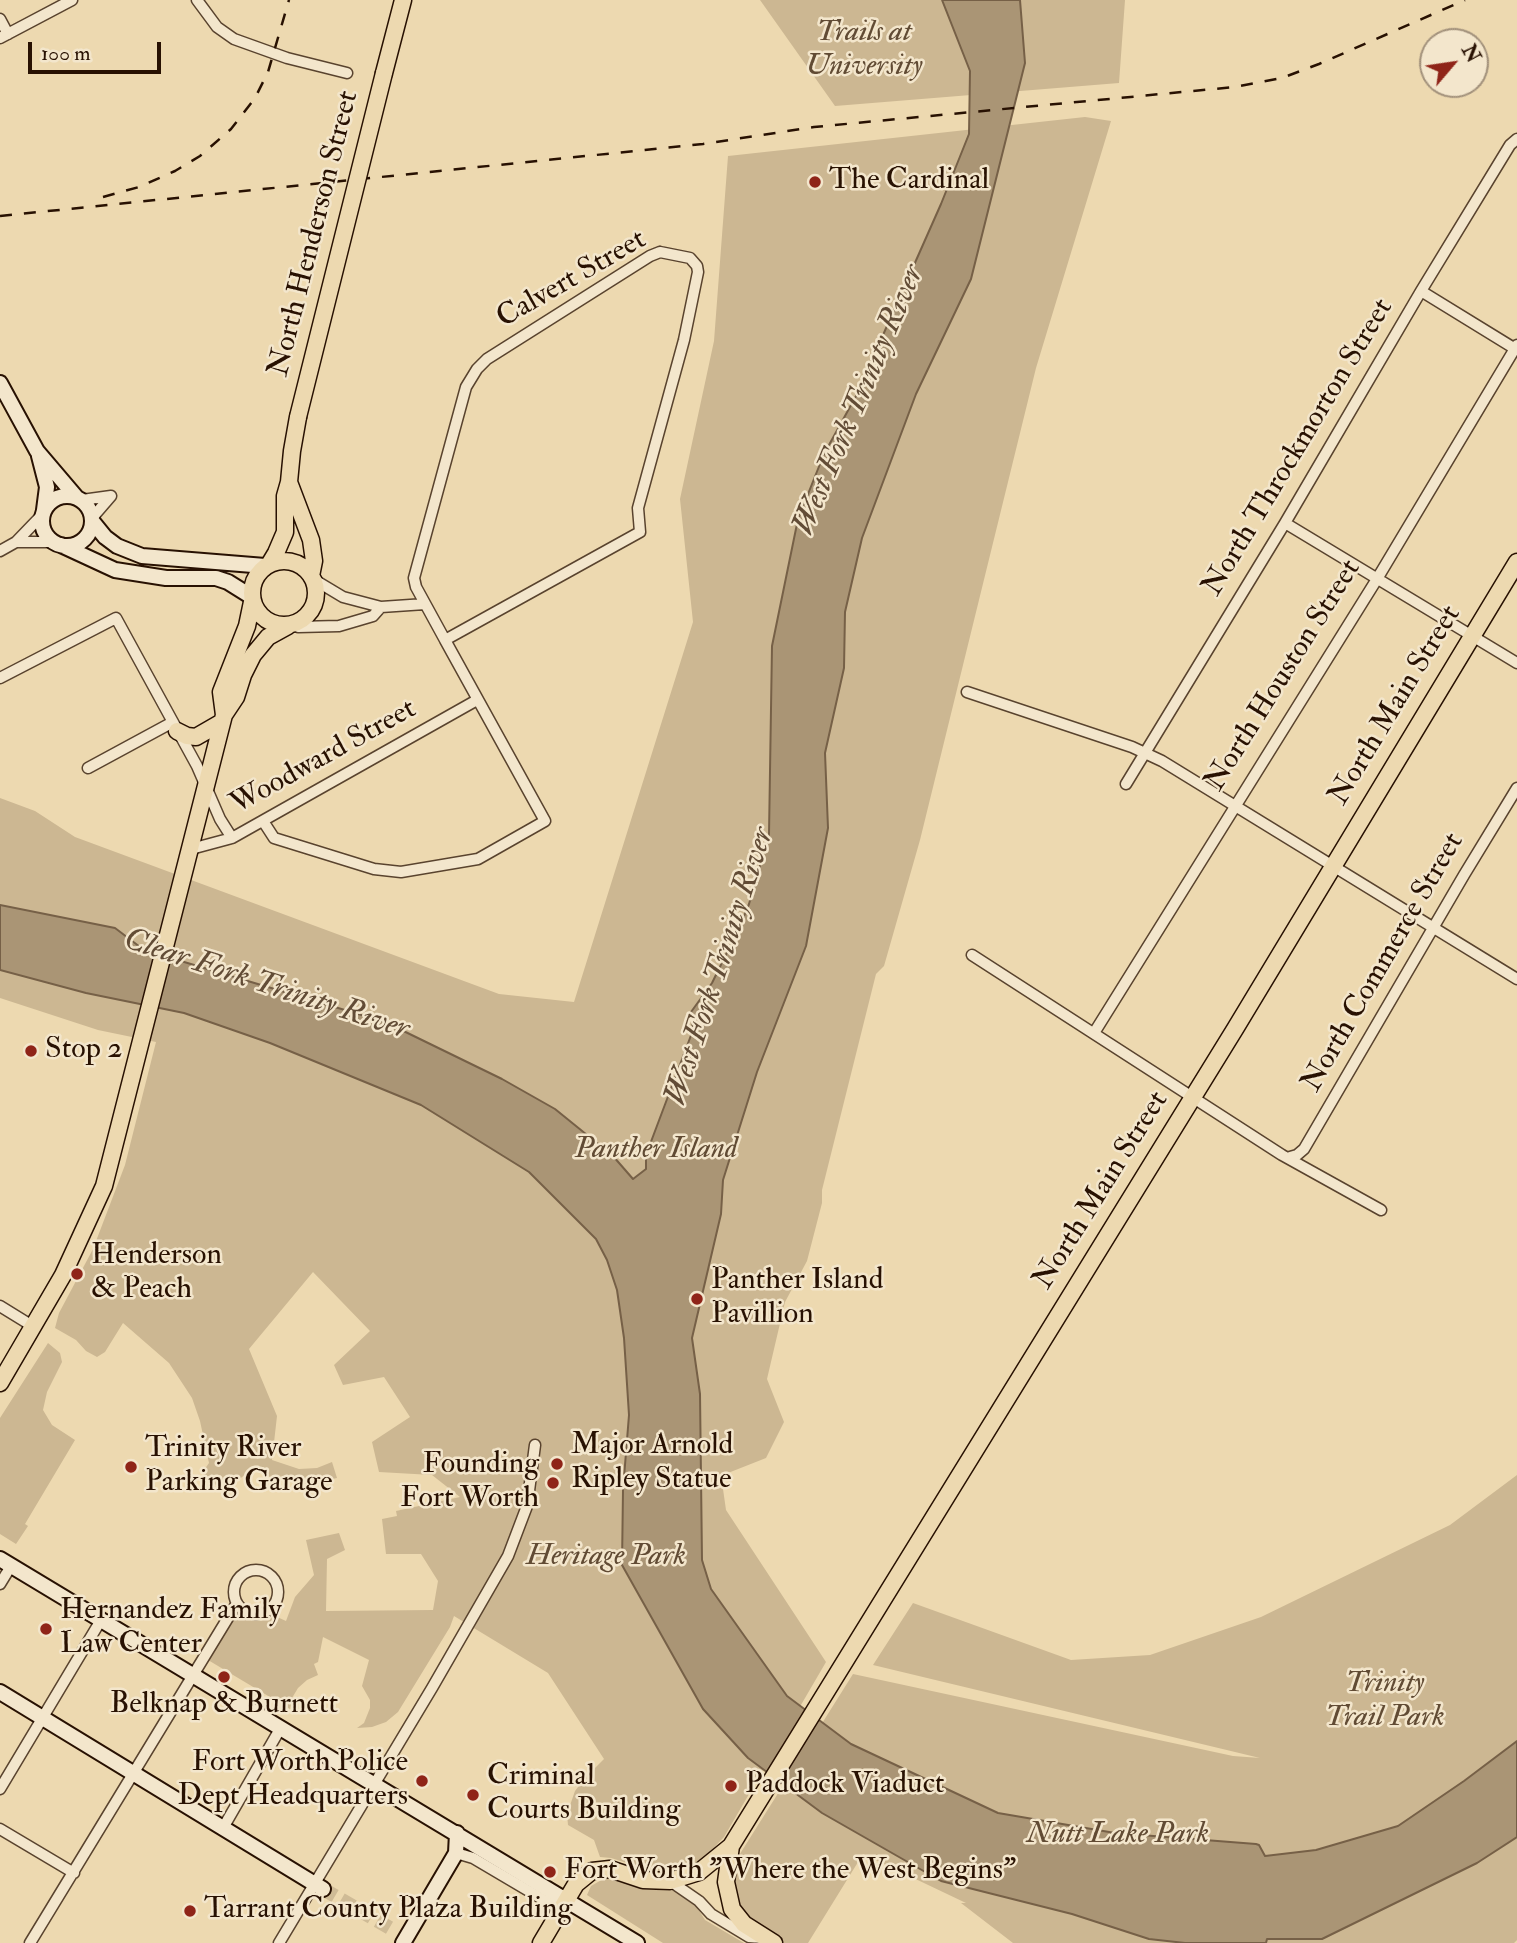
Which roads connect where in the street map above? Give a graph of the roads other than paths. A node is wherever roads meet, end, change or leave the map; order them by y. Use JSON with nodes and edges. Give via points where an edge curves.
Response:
{"nodes":[{"id":1,"x":72,"y":0,"type":"edge"},
{"id":2,"x":197,"y":0,"type":"edge"},
{"id":3,"x":403,"y":0,"type":"edge"},
{"id":4,"x":0,"y":19,"type":"edge"},
{"id":5,"x":4,"y":36,"type":"edge"},
{"id":6,"x":347,"y":73,"type":"dead end"},
{"id":7,"x":1517,"y":139,"type":"edge"},
{"id":8,"x":1420,"y":290,"type":"junction"},
{"id":9,"x":1516,"y":348,"type":"edge"},
{"id":10,"x":0,"y":383,"type":"edge"},
{"id":11,"x":37,"y":451,"type":"junction"},
{"id":12,"x":289,"y":482,"type":"junction"},
{"id":13,"x":80,"y":499,"type":"junction"},
{"id":14,"x":43,"y":512,"type":"junction"},
{"id":15,"x":92,"y":520,"type":"junction"},
{"id":16,"x":1285,"y":523,"type":"junction"},
{"id":17,"x":16,"y":542,"type":"junction"},
{"id":18,"x":57,"y":544,"type":"junction"},
{"id":19,"x":0,"y":551,"type":"edge"},
{"id":20,"x":1517,"y":562,"type":"edge"},
{"id":21,"x":267,"y":564,"type":"junction"},
{"id":22,"x":312,"y":578,"type":"junction"},
{"id":23,"x":1377,"y":579,"type":"junction"},
{"id":24,"x":252,"y":600,"type":"junction"},
{"id":25,"x":425,"y":604,"type":"junction"},
{"id":26,"x":380,"y":607,"type":"junction"},
{"id":27,"x":291,"y":625,"type":"junction"},
{"id":28,"x":1471,"y":635,"type":"junction"},
{"id":29,"x":445,"y":640,"type":"junction"},
{"id":30,"x":1517,"y":663,"type":"edge"},
{"id":31,"x":0,"y":678,"type":"edge"},
{"id":32,"x":967,"y":692,"type":"dead end"},
{"id":33,"x":477,"y":700,"type":"junction"},
{"id":34,"x":223,"y":719,"type":"junction"},
{"id":35,"x":175,"y":726,"type":"junction"},
{"id":36,"x":1145,"y":753,"type":"junction"},
{"id":37,"x":88,"y":768,"type":"dead end"},
{"id":38,"x":1126,"y":784,"type":"dead end"},
{"id":39,"x":205,"y":786,"type":"junction"},
{"id":40,"x":1517,"y":788,"type":"edge"},
{"id":41,"x":1236,"y":806,"type":"junction"},
{"id":42,"x":263,"y":821,"type":"junction"},
{"id":43,"x":232,"y":838,"type":"junction"},
{"id":44,"x":191,"y":849,"type":"junction"},
{"id":45,"x":1334,"y":865,"type":"junction"},
{"id":46,"x":1433,"y":927,"type":"junction"},
{"id":47,"x":972,"y":955,"type":"dead end"},
{"id":48,"x":1517,"y":979,"type":"edge"},
{"id":49,"x":1094,"y":1033,"type":"junction"},
{"id":50,"x":1193,"y":1096,"type":"junction"},
{"id":51,"x":1290,"y":1157,"type":"junction"},
{"id":52,"x":1381,"y":1210,"type":"dead end"},
{"id":53,"x":0,"y":1306,"type":"edge"},
{"id":54,"x":34,"y":1327,"type":"junction"},
{"id":55,"x":0,"y":1383,"type":"edge"},
{"id":56,"x":535,"y":1445,"type":"dead end"},
{"id":57,"x":5,"y":1563,"type":"edge"},
{"id":58,"x":0,"y":1584,"type":"edge"},
{"id":59,"x":237,"y":1603,"type":"junction"},
{"id":60,"x":101,"y":1620,"type":"junction"},
{"id":61,"x":192,"y":1676,"type":"junction"},
{"id":62,"x":0,"y":1692,"type":"edge"},
{"id":63,"x":43,"y":1718,"type":"junction"},
{"id":64,"x":280,"y":1729,"type":"junction"},
{"id":65,"x":134,"y":1774,"type":"junction"},
{"id":66,"x":373,"y":1784,"type":"junction"},
{"id":67,"x":0,"y":1789,"type":"edge"},
{"id":68,"x":223,"y":1828,"type":"junction"},
{"id":69,"x":0,"y":1829,"type":"edge"},
{"id":70,"x":457,"y":1833,"type":"junction"},
{"id":71,"x":732,"y":1845,"type":"junction"},
{"id":72,"x":457,"y":1853,"type":"junction"},
{"id":73,"x":74,"y":1873,"type":"junction"},
{"id":74,"x":670,"y":1881,"type":"junction"},
{"id":75,"x":319,"y":1887,"type":"junction"},
{"id":76,"x":564,"y":1905,"type":"junction"},
{"id":77,"x":405,"y":1939,"type":"edge"},
{"id":78,"x":770,"y":1940,"type":"edge"},
{"id":79,"x":30,"y":1943,"type":"edge"},
{"id":80,"x":279,"y":1943,"type":"edge"},
{"id":81,"x":541,"y":1943,"type":"edge"},
{"id":82,"x":637,"y":1943,"type":"edge"}],
"edges":[{"from":1,"to":5,"type":"street"},
{"from":2,"to":6,"type":"street","via":[[217,27],[234,39]]},
{"from":3,"to":12,"type":"main road","name":"North Henderson Street","bridge":true,"via":[[298,416]]},
{"from":4,"to":5,"type":"street"},
{"from":7,"to":8,"type":"street","name":"North Throckmorton Street"},
{"from":8,"to":9,"type":"street"},
{"from":8,"to":16,"type":"street","name":"North Throckmorton Street"},
{"from":9,"to":23,"type":"street","name":"North Houston Street"},
{"from":10,"to":11,"type":"main road"},
{"from":11,"to":13,"type":"main road"},
{"from":11,"to":14,"type":"main road","via":[[47,488]]},
{"from":12,"to":21,"type":"main road","name":"North Henderson Street","via":[[285,532]]},
{"from":12,"to":22,"type":"main road","name":"North Henderson Street","via":[[311,540]]},
{"from":13,"to":14,"type":"main road","via":[[59,496]]},
{"from":13,"to":15,"type":"main road"},
{"from":13,"to":15,"type":"street","via":[[111,496]]},
{"from":14,"to":17,"type":"street"},
{"from":14,"to":18,"type":"main road","via":[[44,530]]},
{"from":15,"to":18,"type":"main road","via":[[83,541]]},
{"from":15,"to":21,"type":"main road","via":[[117,546],[142,556]]},
{"from":16,"to":23,"type":"street"},
{"from":16,"to":36,"type":"street","name":"North Throckmorton Street"},
{"from":17,"to":18,"type":"street"},
{"from":17,"to":19,"type":"street"},
{"from":18,"to":24,"type":"main road","via":[[115,570],[166,578],[216,578]]},
{"from":20,"to":28,"type":"main road","name":"North Main Street"},
{"from":21,"to":22,"type":"main road","via":[[295,562]]},
{"from":21,"to":24,"type":"main road","via":[[255,577]]},
{"from":22,"to":26,"type":"street","via":[[344,597]]},
{"from":22,"to":27,"type":"main road","via":[[316,601],[303,619]]},
{"from":23,"to":28,"type":"street"},
{"from":23,"to":41,"type":"street","name":"North Houston Street"},
{"from":24,"to":27,"type":"main road","via":[[261,616]]},
{"from":24,"to":34,"type":"main road","via":[[247,626],[221,692]]},
{"from":25,"to":26,"type":"street"},
{"from":25,"to":29,"type":"street","name":"Calvert Street"},
{"from":25,"to":29,"type":"street","name":"Calvert Street","via":[[414,578],[466,387],[481,364],[655,253],[690,258],[698,272],[638,508],[640,532]]},
{"from":26,"to":27,"type":"street","via":[[373,616],[339,626]]},
{"from":27,"to":34,"type":"main road","via":[[268,637],[253,655]]},
{"from":28,"to":30,"type":"street"},
{"from":28,"to":45,"type":"main road","name":"North Main Street"},
{"from":29,"to":33,"type":"street","name":"Calvert Street"},
{"from":31,"to":35,"type":"street","via":[[116,618]]},
{"from":32,"to":36,"type":"street"},
{"from":33,"to":42,"type":"street","name":"Woodward Street"},
{"from":33,"to":42,"type":"street","name":"Calvert Street","via":[[545,821],[478,859],[401,872],[374,869],[274,838]]},
{"from":34,"to":35,"type":"main road","via":[[196,737]]},
{"from":34,"to":39,"type":"main road"},
{"from":35,"to":37,"type":"street"},
{"from":35,"to":39,"type":"street"},
{"from":36,"to":38,"type":"street","name":"North Throckmorton Street"},
{"from":36,"to":41,"type":"street"},
{"from":39,"to":43,"type":"street"},
{"from":39,"to":44,"type":"main road"},
{"from":40,"to":46,"type":"street","name":"North Commerce Street"},
{"from":41,"to":45,"type":"street"},
{"from":41,"to":49,"type":"street","name":"North Houston Street"},
{"from":42,"to":43,"type":"street","name":"Woodward Street"},
{"from":43,"to":44,"type":"street","name":"Woodward Street"},
{"from":44,"to":54,"type":"main road","via":[[111,1161],[92,1215]]},
{"from":45,"to":46,"type":"street"},
{"from":45,"to":50,"type":"main road","name":"North Main Street"},
{"from":46,"to":48,"type":"street"},
{"from":46,"to":51,"type":"street","name":"North Commerce Street","via":[[1304,1149]]},
{"from":47,"to":49,"type":"street"},
{"from":49,"to":50,"type":"street"},
{"from":50,"to":51,"type":"street"},
{"from":50,"to":71,"type":"main road","name":"North Main Street"},
{"from":51,"to":52,"type":"street"},
{"from":53,"to":54,"type":"street"},
{"from":54,"to":55,"type":"main road"},
{"from":56,"to":66,"type":"street","via":[[530,1494],[511,1549]]},
{"from":57,"to":58,"type":"street"},
{"from":57,"to":60,"type":"main road"},
{"from":59,"to":59,"type":"street","via":[[248,1613],[264,1613],[276,1603],[276,1581],[264,1571],[242,1574],[234,1588]]},
{"from":59,"to":61,"type":"street"},
{"from":60,"to":61,"type":"main road"},
{"from":60,"to":63,"type":"street"},
{"from":61,"to":64,"type":"main road"},
{"from":61,"to":65,"type":"street"},
{"from":62,"to":63,"type":"main road"},
{"from":63,"to":65,"type":"main road"},
{"from":63,"to":67,"type":"street"},
{"from":64,"to":66,"type":"main road"},
{"from":64,"to":68,"type":"street"},
{"from":65,"to":68,"type":"main road"},
{"from":65,"to":73,"type":"street"},
{"from":66,"to":70,"type":"main road"},
{"from":66,"to":75,"type":"street"},
{"from":68,"to":75,"type":"main road"},
{"from":69,"to":73,"type":"street"},
{"from":70,"to":72,"type":"main road"},
{"from":70,"to":76,"type":"main road"},
{"from":71,"to":74,"type":"main road","via":[[699,1872]]},
{"from":71,"to":78,"type":"main road","via":[[726,1882],[729,1900],[737,1917]]},
{"from":72,"to":76,"type":"street"},
{"from":72,"to":77,"type":"main road"},
{"from":73,"to":79,"type":"street"},
{"from":74,"to":76,"type":"main road","via":[[597,1869],[581,1879]]},
{"from":74,"to":78,"type":"street","via":[[749,1937]]},
{"from":75,"to":80,"type":"street"},
{"from":76,"to":81,"type":"main road"},
{"from":76,"to":82,"type":"main road"}]}
